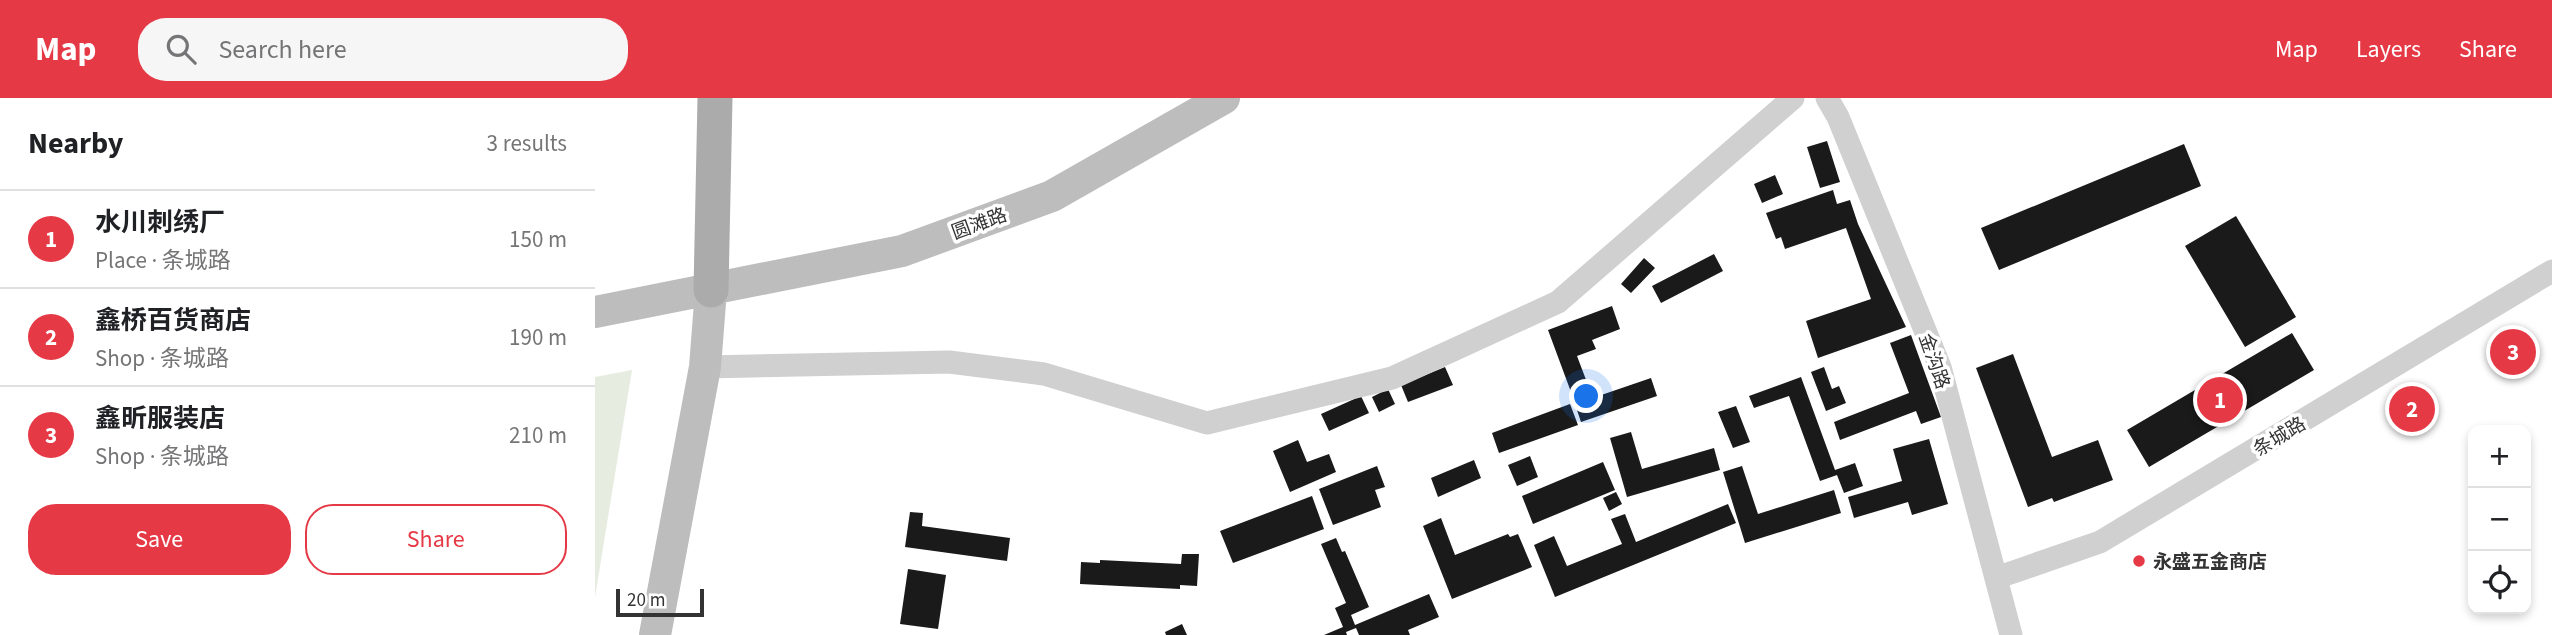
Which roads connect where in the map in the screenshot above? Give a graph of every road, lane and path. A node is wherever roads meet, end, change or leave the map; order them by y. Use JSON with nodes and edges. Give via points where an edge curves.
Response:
{"nodes":[{"id":1,"x":715,"y":98,"type":"edge"},
{"id":2,"x":1224,"y":98,"type":"edge"},
{"id":3,"x":1793,"y":98,"type":"edge"},
{"id":4,"x":1827,"y":98,"type":"edge"},
{"id":5,"x":2552,"y":271,"type":"edge"},
{"id":6,"x":711,"y":290,"type":"junction"},
{"id":7,"x":595,"y":312,"type":"edge"},
{"id":8,"x":705,"y":367,"type":"junction"},
{"id":9,"x":1996,"y":578,"type":"junction"},
{"id":10,"x":655,"y":635,"type":"edge"},
{"id":11,"x":2011,"y":635,"type":"edge"}],
"edges":[{"from":1,"to":6,"type":"main road"},
{"from":2,"to":6,"type":"main road","name":"圆滩路","via":[[1052,196],[902,251]]},
{"from":3,"to":8,"type":"street","via":[[1557,302],[1392,379],[1207,422],[1044,374],[949,362]]},
{"from":4,"to":9,"type":"street","name":"金沟路","via":[[1940,367]]},
{"from":5,"to":9,"type":"street","name":"条城路","via":[[2100,542]]},
{"from":6,"to":7,"type":"main road","name":"圆滩路"},
{"from":6,"to":8,"type":"main road"},
{"from":8,"to":10,"type":"main road"},
{"from":9,"to":11,"type":"street","name":"金沟路"}]}
